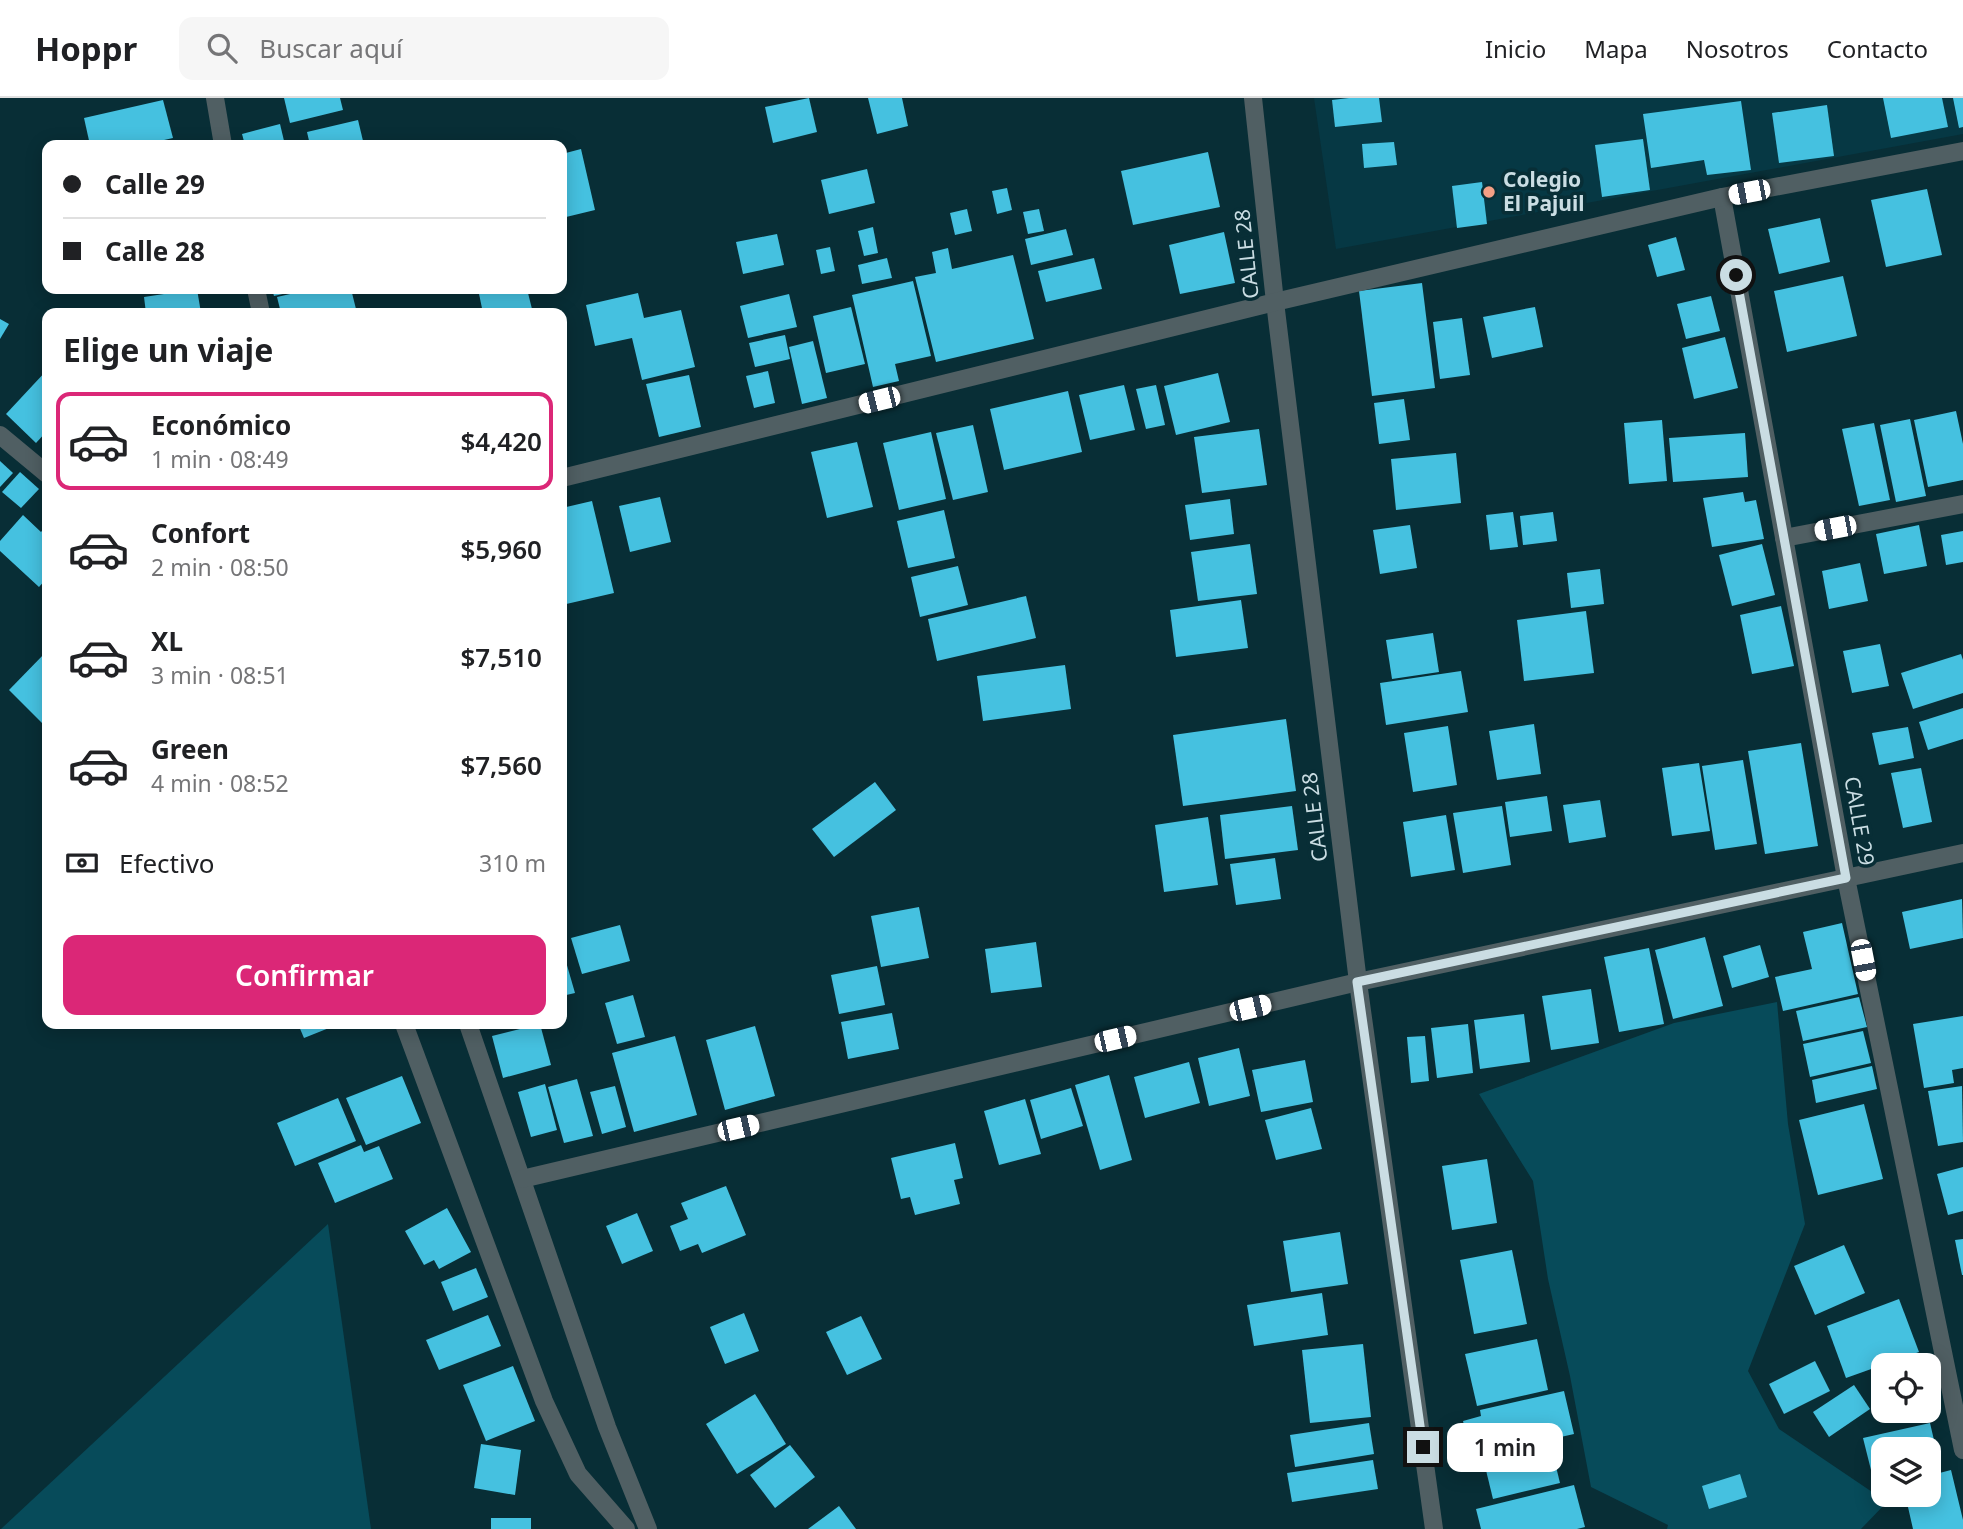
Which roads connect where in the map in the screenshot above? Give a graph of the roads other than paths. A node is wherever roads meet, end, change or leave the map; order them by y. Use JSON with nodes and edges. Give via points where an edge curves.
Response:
{"nodes":[{"id":1,"x":215,"y":98,"type":"edge"},
{"id":2,"x":1253,"y":98,"type":"edge"},
{"id":3,"x":222,"y":140,"type":"edge"},
{"id":4,"x":1963,"y":151,"type":"edge"},
{"id":5,"x":1722,"y":197,"type":"junction"},
{"id":6,"x":1275,"y":302,"type":"junction"},
{"id":7,"x":0,"y":435,"type":"edge"},
{"id":8,"x":42,"y":470,"type":"edge"},
{"id":9,"x":567,"y":477,"type":"edge"},
{"id":10,"x":1963,"y":504,"type":"edge"},
{"id":11,"x":1784,"y":538,"type":"junction"},
{"id":12,"x":1963,"y":853,"type":"edge"},
{"id":13,"x":1846,"y":878,"type":"junction"},
{"id":14,"x":1357,"y":982,"type":"junction"},
{"id":15,"x":406,"y":1029,"type":"edge"},
{"id":16,"x":470,"y":1029,"type":"edge"},
{"id":17,"x":522,"y":1179,"type":"junction"},
{"id":18,"x":1963,"y":1450,"type":"edge"},
{"id":19,"x":626,"y":1529,"type":"edge"},
{"id":20,"x":649,"y":1529,"type":"edge"},
{"id":21,"x":1434,"y":1529,"type":"edge"}],
"edges":[{"from":1,"to":3,"type":"street"},
{"from":2,"to":6,"type":"street","name":"CALLE 28"},
{"from":4,"to":5,"type":"street"},
{"from":5,"to":6,"type":"street"},
{"from":5,"to":11,"type":"street","name":"CALLE 29"},
{"from":6,"to":9,"type":"street"},
{"from":6,"to":14,"type":"street","name":"CALLE 28"},
{"from":7,"to":8,"type":"street"},
{"from":10,"to":11,"type":"street"},
{"from":11,"to":13,"type":"street","name":"CALLE 29"},
{"from":12,"to":13,"type":"street"},
{"from":13,"to":14,"type":"street"},
{"from":13,"to":18,"type":"street","name":"CALLE 29"},
{"from":14,"to":17,"type":"street"},
{"from":14,"to":21,"type":"street","name":"CALLE 28"},
{"from":15,"to":19,"type":"street","via":[[544,1401],[578,1474]]},
{"from":16,"to":17,"type":"street"},
{"from":17,"to":20,"type":"street","via":[[607,1427]]}]}
